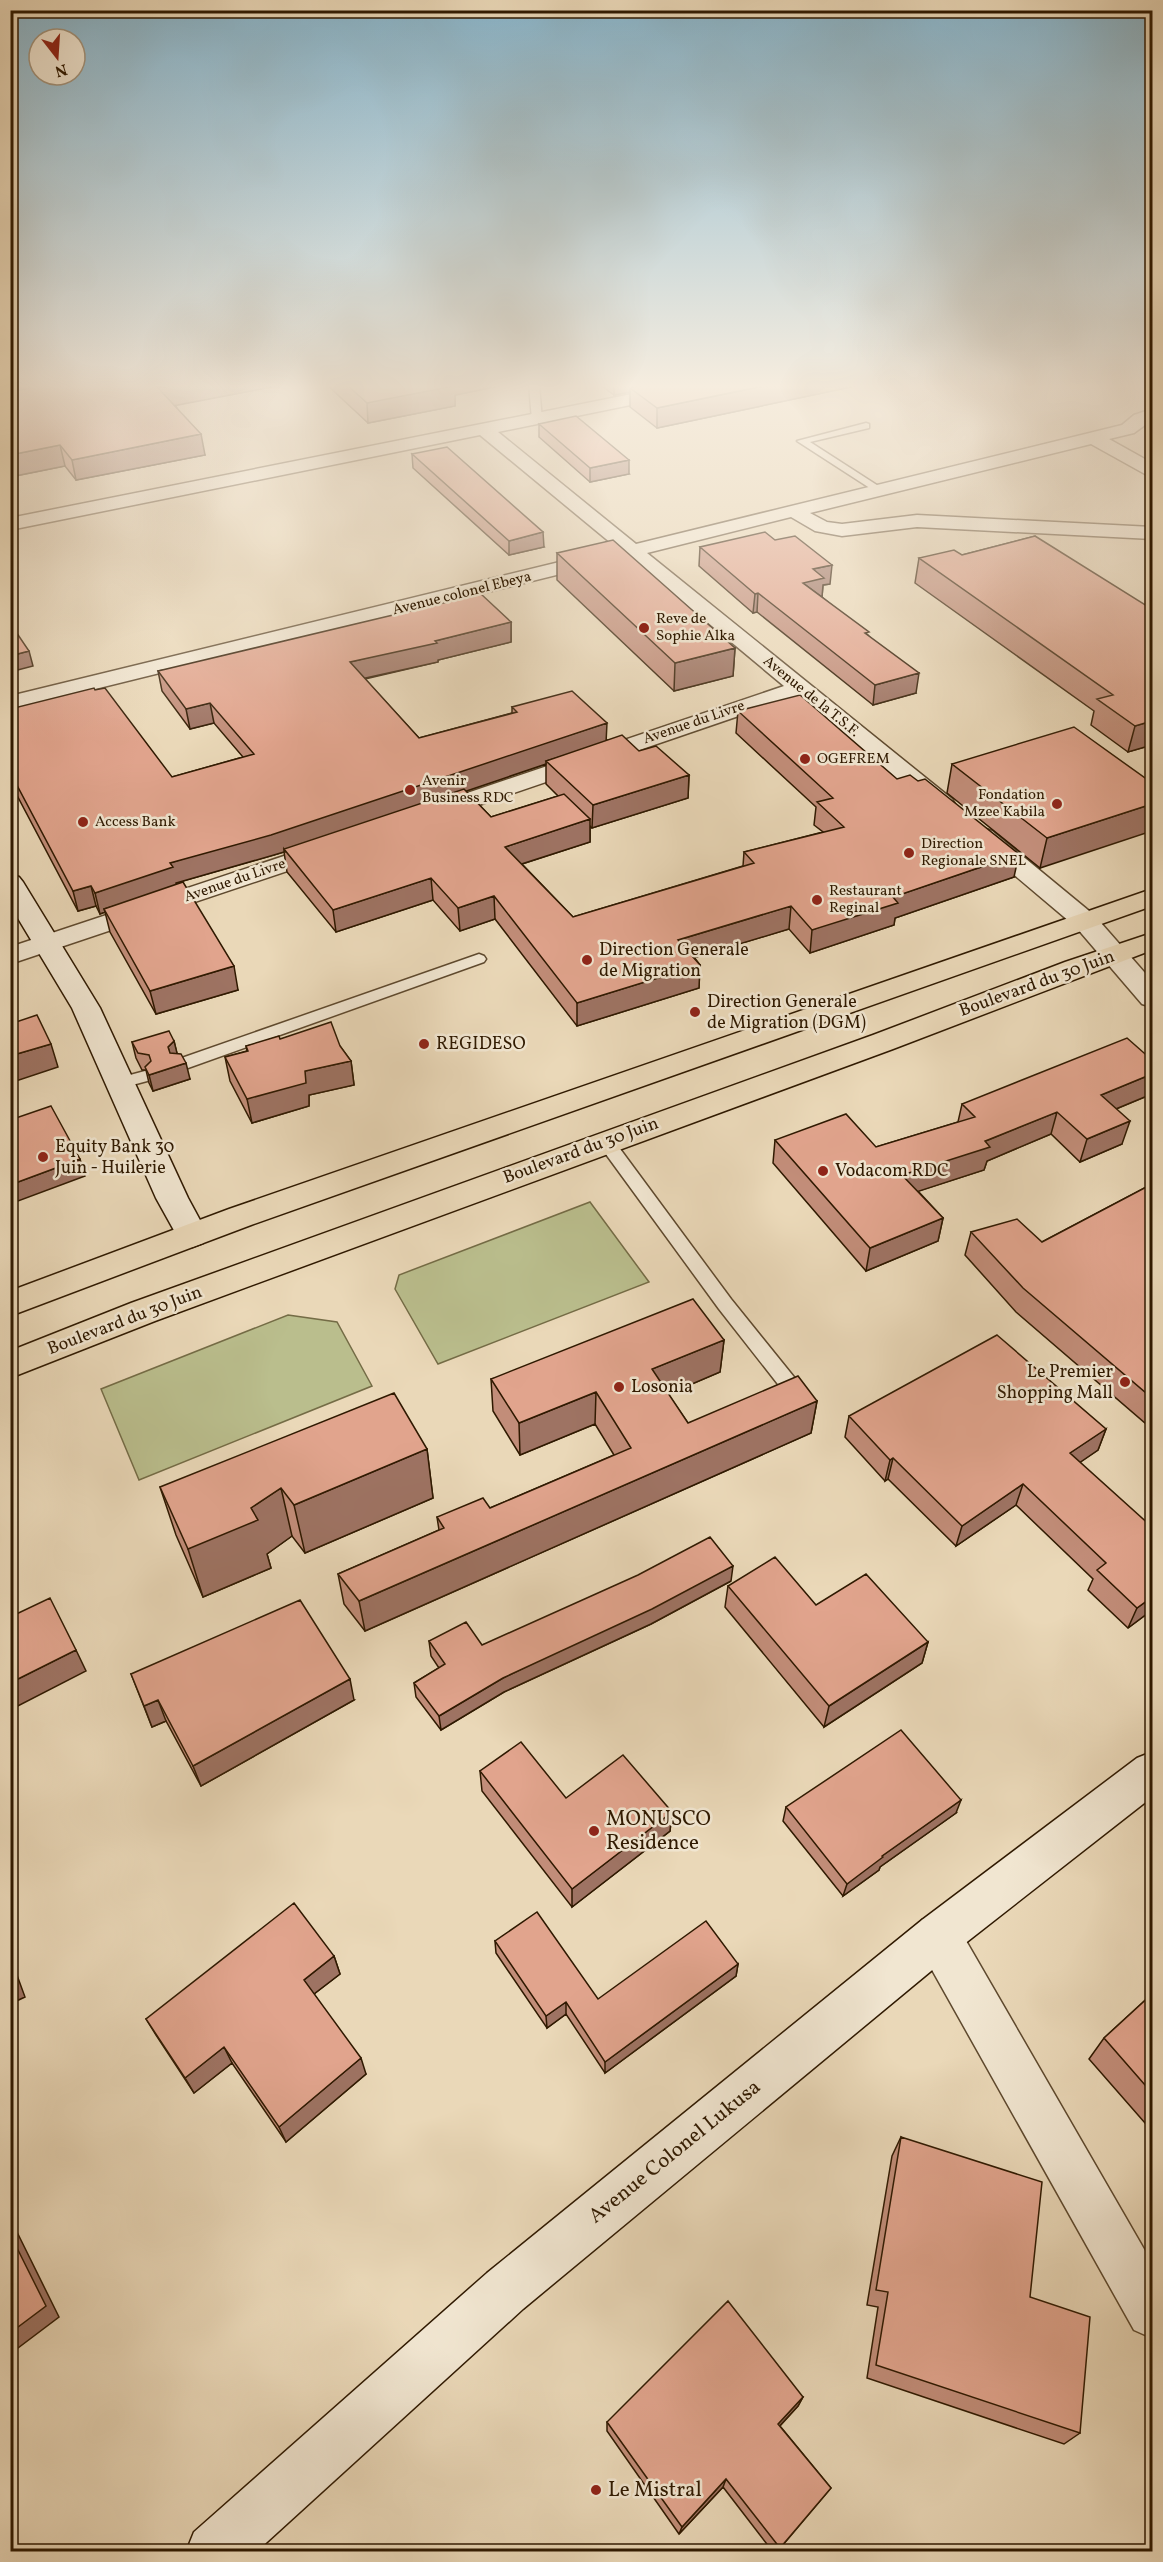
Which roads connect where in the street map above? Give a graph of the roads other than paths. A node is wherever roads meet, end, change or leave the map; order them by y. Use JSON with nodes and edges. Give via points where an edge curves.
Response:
{"nodes":[{"id":1,"x":115,"y":504,"type":"edge"},
{"id":2,"x":574,"y":504,"type":"edge"},
{"id":3,"x":829,"y":504,"type":"edge"},
{"id":4,"x":795,"y":512,"type":"junction"},
{"id":5,"x":10,"y":524,"type":"edge"},
{"id":6,"x":1152,"y":534,"type":"edge"},
{"id":7,"x":632,"y":552,"type":"junction"},
{"id":8,"x":799,"y":688,"type":"junction"},
{"id":9,"x":10,"y":703,"type":"edge"},
{"id":10,"x":414,"y":819,"type":"edge"},
{"id":11,"x":348,"y":842,"type":"edge"},
{"id":12,"x":10,"y":882,"type":"edge"},
{"id":13,"x":1152,"y":897,"type":"edge"},
{"id":14,"x":1085,"y":921,"type":"junction"},
{"id":15,"x":1152,"y":941,"type":"edge"},
{"id":16,"x":47,"y":945,"type":"junction"},
{"id":17,"x":1115,"y":955,"type":"junction"},
{"id":18,"x":10,"y":956,"type":"edge"},
{"id":19,"x":479,"y":958,"type":"dead end"},
{"id":20,"x":1152,"y":998,"type":"edge"},
{"id":21,"x":182,"y":1064,"type":"edge"},
{"id":22,"x":606,"y":1142,"type":"junction"},
{"id":23,"x":192,"y":1236,"type":"junction"},
{"id":24,"x":10,"y":1304,"type":"edge"},
{"id":25,"x":10,"y":1365,"type":"edge"},
{"id":26,"x":795,"y":1392,"type":"edge"},
{"id":27,"x":1152,"y":1772,"type":"edge"},
{"id":28,"x":938,"y":1936,"type":"junction"},
{"id":29,"x":1152,"y":2312,"type":"edge"},
{"id":30,"x":214,"y":2552,"type":"edge"}],
"edges":[{"from":1,"to":5,"type":"street"},
{"from":2,"to":7,"type":"street","name":"Avenue de la T.S.F."},
{"from":3,"to":4,"type":"street","name":"Avenue colonel Ebeya"},
{"from":4,"to":6,"type":"street","via":[[822,527],[842,530],[917,521]]},
{"from":4,"to":7,"type":"street","name":"Avenue colonel Ebeya"},
{"from":7,"to":8,"type":"street","name":"Avenue de la T.S.F."},
{"from":7,"to":9,"type":"street","name":"Avenue colonel Ebeya"},
{"from":8,"to":10,"type":"street","name":"Avenue du Livre"},
{"from":8,"to":14,"type":"street","name":"Avenue de la T.S.F."},
{"from":11,"to":16,"type":"street","name":"Avenue du Livre"},
{"from":12,"to":16,"type":"street"},
{"from":13,"to":14,"type":"main road"},
{"from":14,"to":17,"type":"street","name":"Avenue de la T.S.F."},
{"from":14,"to":23,"type":"main road"},
{"from":15,"to":17,"type":"main road","name":"Boulevard du 30 Juin"},
{"from":16,"to":18,"type":"street","name":"Avenue du Livre"},
{"from":16,"to":23,"type":"street","via":[[133,1079],[172,1198]]},
{"from":17,"to":20,"type":"street","name":"Avenue de la T.S.F."},
{"from":17,"to":22,"type":"main road","name":"Boulevard du 30 Juin"},
{"from":19,"to":21,"type":"lane"},
{"from":22,"to":25,"type":"main road","name":"Boulevard du 30 Juin","via":[[142,1312]]},
{"from":22,"to":26,"type":"lane"},
{"from":23,"to":24,"type":"main road"},
{"from":27,"to":28,"type":"street","name":"Avenue Colonel Lukusa"},
{"from":28,"to":29,"type":"street"},
{"from":28,"to":30,"type":"street","name":"Avenue Colonel Lukusa","via":[[505,2291]]}]}
